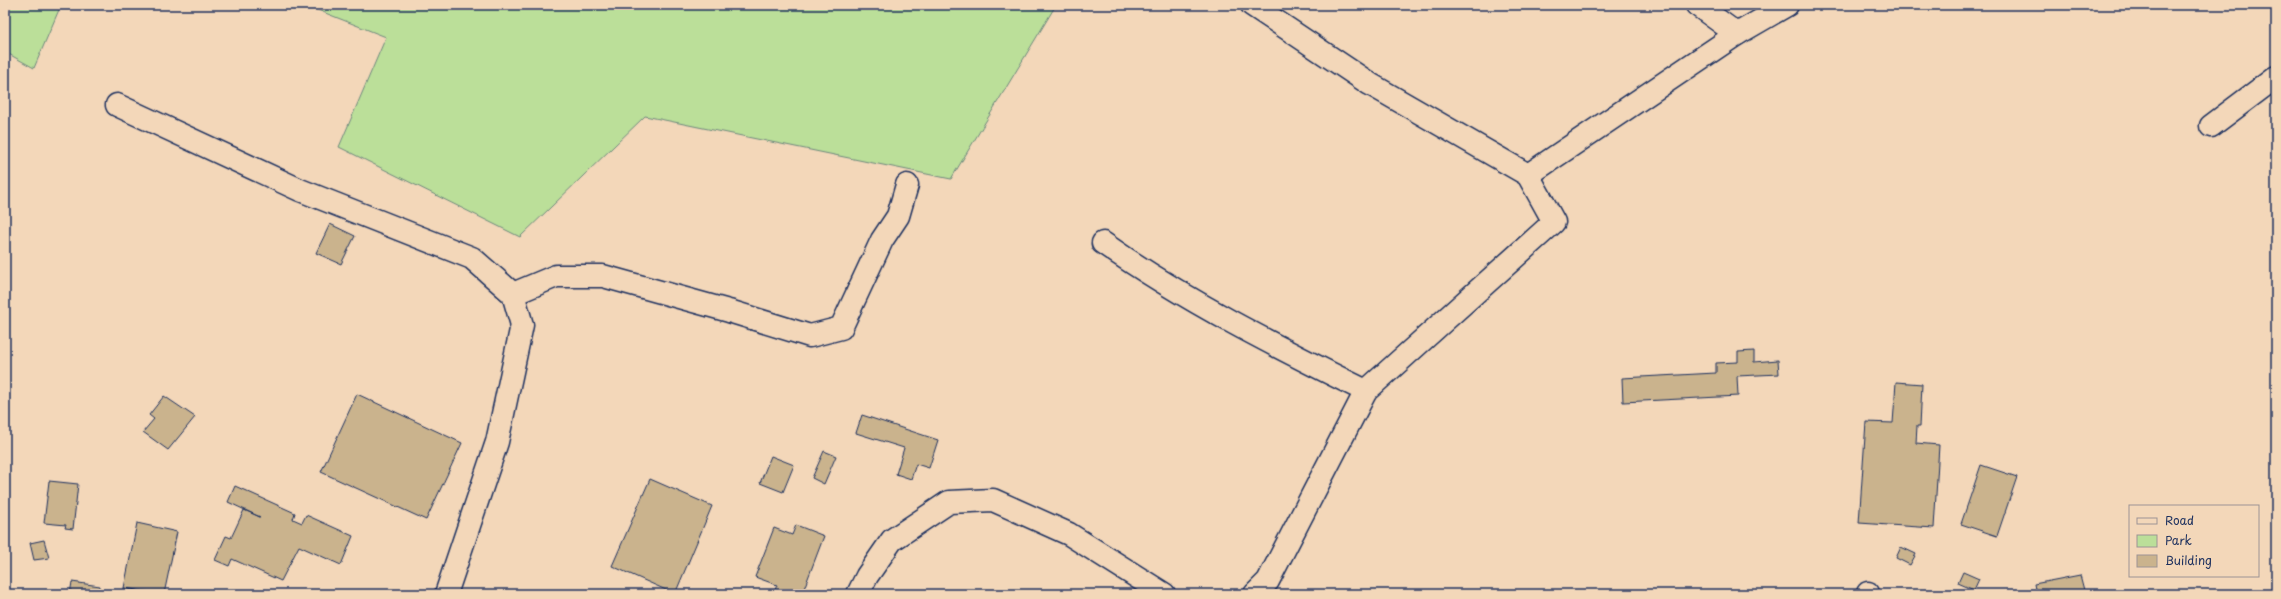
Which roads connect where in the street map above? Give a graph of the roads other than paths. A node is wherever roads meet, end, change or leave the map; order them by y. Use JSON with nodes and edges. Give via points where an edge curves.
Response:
{"nodes":[{"id":1,"x":1252,"y":5,"type":"edge"},
{"id":2,"x":1697,"y":5,"type":"edge"},
{"id":3,"x":1787,"y":5,"type":"edge"},
{"id":4,"x":1737,"y":34,"type":"junction"},
{"id":5,"x":2276,"y":77,"type":"edge"},
{"id":6,"x":117,"y":105,"type":"dead end"},
{"id":7,"x":2211,"y":126,"type":"dead end"},
{"id":8,"x":1528,"y":175,"type":"junction"},
{"id":9,"x":907,"y":185,"type":"dead end"},
{"id":10,"x":1103,"y":243,"type":"dead end"},
{"id":11,"x":513,"y":294,"type":"junction"},
{"id":12,"x":1366,"y":391,"type":"junction"},
{"id":13,"x":446,"y":594,"type":"edge"},
{"id":14,"x":858,"y":594,"type":"edge"},
{"id":15,"x":1164,"y":594,"type":"edge"},
{"id":16,"x":1255,"y":594,"type":"edge"}],
"edges":[{"from":1,"to":8,"type":"street","via":[[1370,84]]},
{"from":2,"to":4,"type":"street"},
{"from":3,"to":4,"type":"street"},
{"from":4,"to":8,"type":"street"},
{"from":5,"to":7,"type":"street"},
{"from":6,"to":11,"type":"street","via":[[300,190],[472,258]]},
{"from":8,"to":12,"type":"street","via":[[1554,222]]},
{"from":9,"to":11,"type":"street","via":[[898,216],[882,240],[841,328],[810,336],[603,276],[556,276]]},
{"from":10,"to":12,"type":"street","via":[[1152,277],[1253,335]]},
{"from":11,"to":13,"type":"street","via":[[522,325],[497,442]]},
{"from":12,"to":16,"type":"street","via":[[1268,581]]},
{"from":14,"to":15,"type":"street","via":[[892,540],[949,502],[993,500],[1070,534]]}]}
